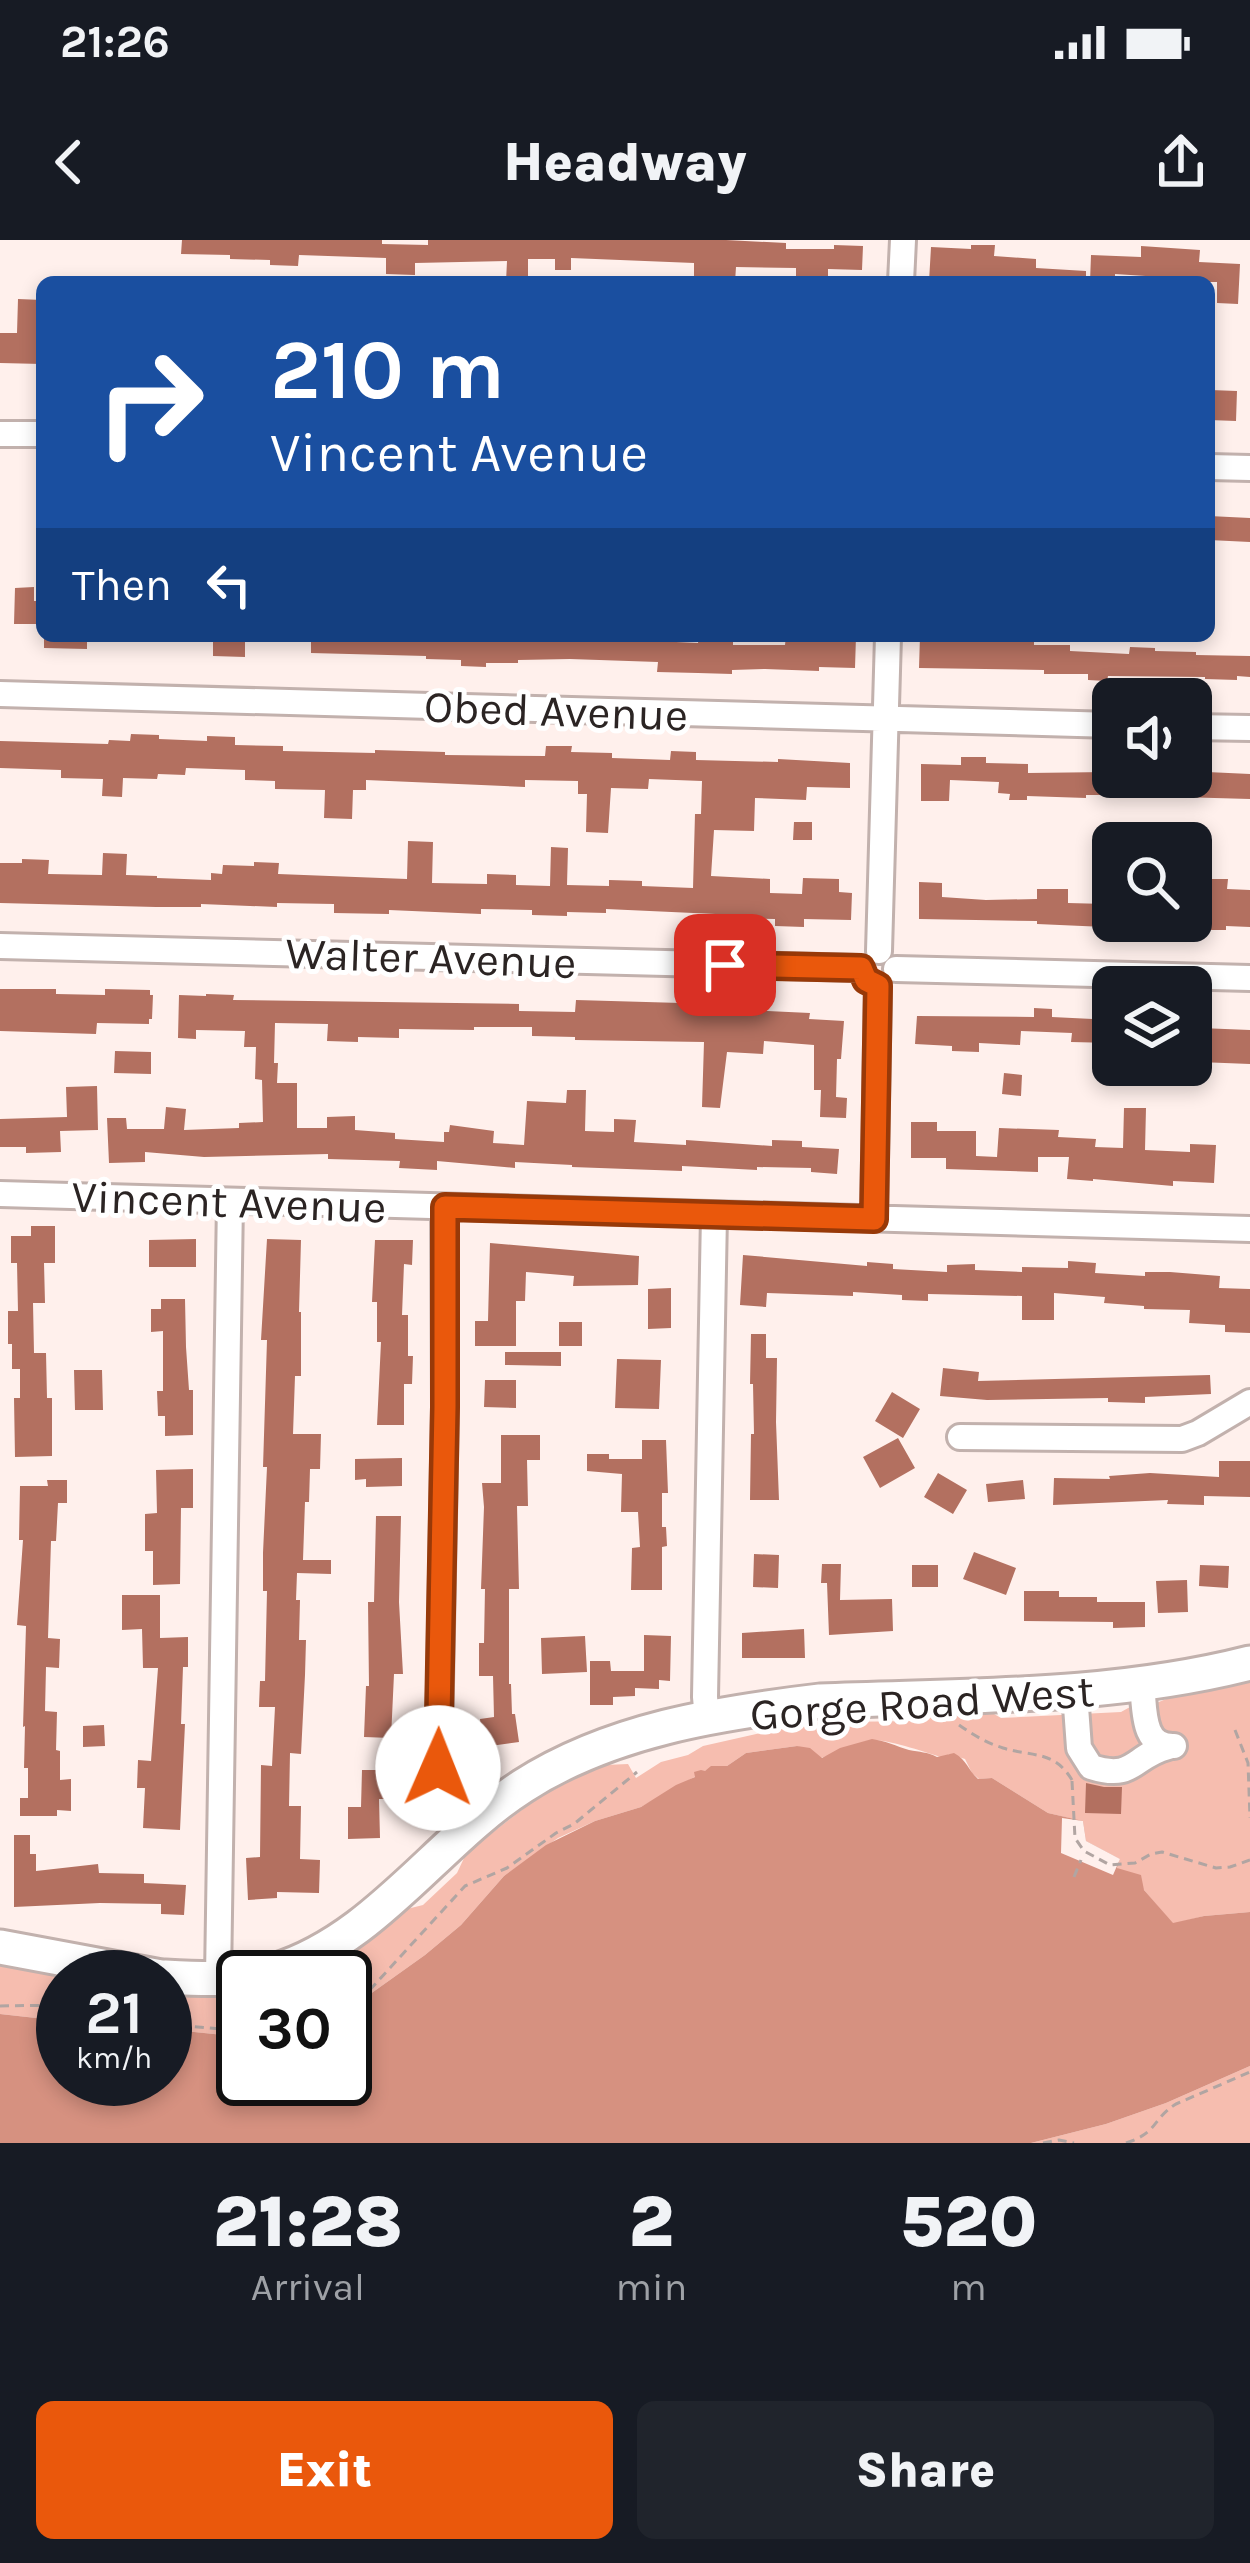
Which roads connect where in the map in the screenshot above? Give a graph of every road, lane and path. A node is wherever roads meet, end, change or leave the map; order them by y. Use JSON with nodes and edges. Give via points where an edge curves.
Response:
{"nodes":[{"id":1,"x":903,"y":240,"type":"edge"},
{"id":2,"x":902,"y":276,"type":"edge"},
{"id":3,"x":0,"y":434,"type":"edge"},
{"id":4,"x":36,"y":434,"type":"edge"},
{"id":5,"x":1215,"y":467,"type":"edge"},
{"id":6,"x":1250,"y":468,"type":"edge"},
{"id":7,"x":888,"y":642,"type":"edge"},
{"id":8,"x":0,"y":694,"type":"edge"},
{"id":9,"x":885,"y":719,"type":"junction"},
{"id":10,"x":1092,"y":724,"type":"edge"},
{"id":11,"x":1212,"y":727,"type":"edge"},
{"id":12,"x":1250,"y":728,"type":"edge"},
{"id":13,"x":0,"y":946,"type":"edge"},
{"id":14,"x":878,"y":969,"type":"junction"},
{"id":15,"x":1250,"y":978,"type":"edge"},
{"id":16,"x":0,"y":1194,"type":"edge"},
{"id":17,"x":230,"y":1201,"type":"junction"},
{"id":18,"x":445,"y":1207,"type":"junction"},
{"id":19,"x":713,"y":1215,"type":"junction"},
{"id":20,"x":874,"y":1219,"type":"junction"},
{"id":21,"x":1250,"y":1229,"type":"edge"},
{"id":22,"x":1250,"y":1402,"type":"edge"},
{"id":23,"x":960,"y":1437,"type":"dead end"},
{"id":24,"x":1250,"y":1663,"type":"edge"},
{"id":25,"x":1142,"y":1684,"type":"junction"},
{"id":26,"x":1075,"y":1693,"type":"junction"},
{"id":27,"x":707,"y":1719,"type":"junction"},
{"id":28,"x":959,"y":1725,"type":"dead end"},
{"id":29,"x":1235,"y":1730,"type":"dead end"},
{"id":30,"x":1249,"y":1763,"type":"edge"},
{"id":31,"x":637,"y":1772,"type":"dead end"},
{"id":32,"x":1250,"y":1806,"type":"edge"},
{"id":33,"x":1250,"y":1818,"type":"edge"},
{"id":34,"x":460,"y":1834,"type":"junction"},
{"id":35,"x":1081,"y":1860,"type":"dead end"},
{"id":36,"x":1250,"y":1860,"type":"edge"},
{"id":37,"x":1074,"y":1876,"type":"dead end"},
{"id":38,"x":0,"y":1947,"type":"edge"},
{"id":39,"x":218,"y":1950,"type":"edge"},
{"id":40,"x":320,"y":1950,"type":"edge"},
{"id":41,"x":36,"y":1954,"type":"edge"},
{"id":42,"x":372,"y":1988,"type":"edge"},
{"id":43,"x":36,"y":2005,"type":"edge"},
{"id":44,"x":0,"y":2006,"type":"edge"},
{"id":45,"x":1250,"y":2072,"type":"edge"},
{"id":46,"x":1129,"y":2142,"type":"edge"},
{"id":47,"x":1043,"y":2143,"type":"edge"},
{"id":48,"x":1074,"y":2143,"type":"edge"}],
"edges":[{"from":1,"to":2,"type":"street"},
{"from":3,"to":4,"type":"street"},
{"from":5,"to":6,"type":"street"},
{"from":7,"to":9,"type":"street"},
{"from":8,"to":9,"type":"street","name":"Obed Avenue"},
{"from":9,"to":10,"type":"street","name":"Obed Avenue"},
{"from":9,"to":14,"type":"street"},
{"from":11,"to":12,"type":"street"},
{"from":13,"to":14,"type":"street","name":"Walter Avenue"},
{"from":14,"to":15,"type":"street","name":"Walter Avenue"},
{"from":14,"to":20,"type":"street"},
{"from":16,"to":17,"type":"street","name":"Vincent Avenue"},
{"from":17,"to":18,"type":"street","name":"Vincent Avenue"},
{"from":17,"to":39,"type":"street"},
{"from":18,"to":19,"type":"street","name":"Vincent Avenue"},
{"from":18,"to":34,"type":"street","via":[[438,1797]]},
{"from":19,"to":20,"type":"street","name":"Vincent Avenue"},
{"from":19,"to":27,"type":"street"},
{"from":20,"to":21,"type":"street","name":"Vincent Avenue"},
{"from":22,"to":23,"type":"street","via":[[1182,1439]]},
{"from":24,"to":25,"type":"main road","name":"Gorge Road West"},
{"from":25,"to":26,"type":"main road","name":"Gorge Road West"},
{"from":25,"to":26,"type":"street","via":[[1151,1738],[1173,1746],[1124,1772],[1091,1768],[1079,1748]]},
{"from":26,"to":27,"type":"main road","name":"Gorge Road West","via":[[820,1701]]},
{"from":27,"to":34,"type":"main road","name":"Gorge Road West","via":[[592,1749],[524,1785]]},
{"from":28,"to":36,"type":"path","via":[[988,1743],[1064,1766],[1075,1792],[1078,1845],[1110,1864],[1162,1852],[1216,1868]]},
{"from":29,"to":30,"type":"path"},
{"from":30,"to":32,"type":"path"},
{"from":31,"to":42,"type":"path","via":[[574,1825],[465,1886]]},
{"from":32,"to":33,"type":"path"},
{"from":34,"to":40,"type":"main road","name":"Gorge Road West","via":[[378,1910]]},
{"from":35,"to":37,"type":"path"},
{"from":38,"to":41,"type":"main road","name":"Gorge Road West"},
{"from":43,"to":44,"type":"path"},
{"from":45,"to":46,"type":"path","via":[[1175,2104]]},
{"from":47,"to":48,"type":"path"}]}
